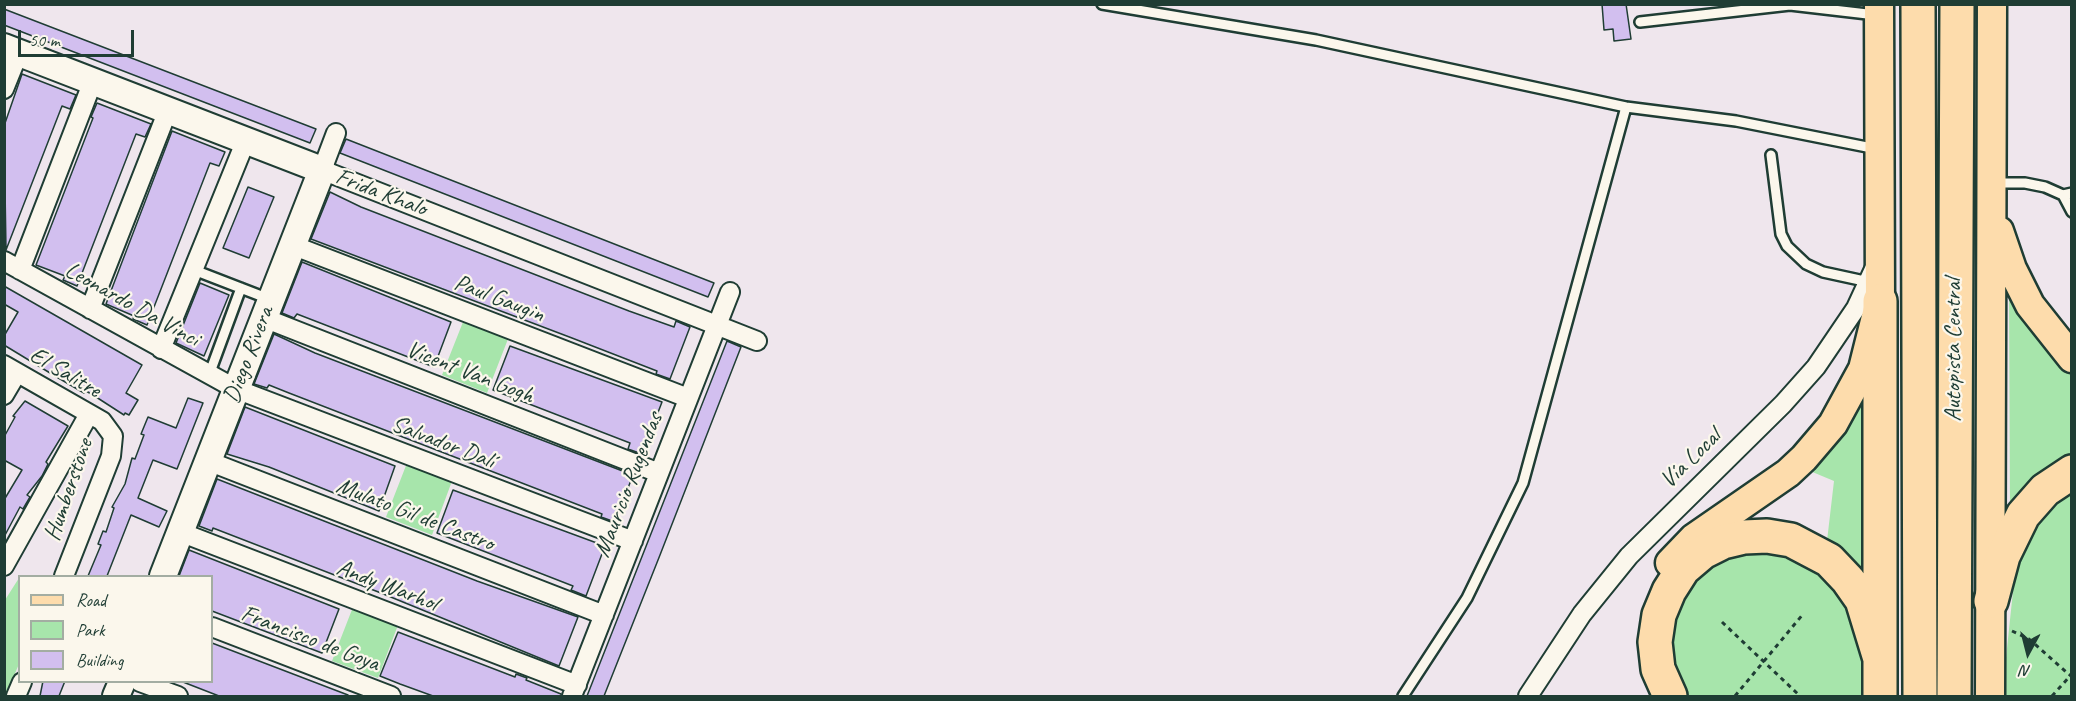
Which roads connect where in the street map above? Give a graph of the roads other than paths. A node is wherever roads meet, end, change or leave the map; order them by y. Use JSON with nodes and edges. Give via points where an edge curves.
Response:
{"nodes":[{"id":1,"x":1102,"y":4,"type":"edge"},
{"id":2,"x":1918,"y":4,"type":"edge"},
{"id":3,"x":1957,"y":4,"type":"edge"},
{"id":4,"x":1992,"y":4,"type":"edge"},
{"id":5,"x":1879,"y":10,"type":"edge"},
{"id":6,"x":1640,"y":22,"type":"dead end"},
{"id":7,"x":11,"y":49,"type":"edge"},
{"id":8,"x":93,"y":81,"type":"junction"},
{"id":9,"x":4,"y":89,"type":"edge"},
{"id":10,"x":1626,"y":106,"type":"junction"},
{"id":11,"x":168,"y":110,"type":"junction"},
{"id":12,"x":336,"y":133,"type":"dead end"},
{"id":13,"x":246,"y":140,"type":"junction"},
{"id":14,"x":1880,"y":150,"type":"junction"},
{"id":15,"x":1771,"y":155,"type":"dead end"},
{"id":16,"x":322,"y":170,"type":"junction"},
{"id":17,"x":1991,"y":194,"type":"junction"},
{"id":18,"x":2067,"y":194,"type":"edge"},
{"id":19,"x":2072,"y":212,"type":"edge"},
{"id":20,"x":292,"y":244,"type":"junction"},
{"id":21,"x":12,"y":265,"type":"edge"},
{"id":22,"x":194,"y":270,"type":"junction"},
{"id":23,"x":241,"y":288,"type":"junction"},
{"id":24,"x":730,"y":292,"type":"dead end"},
{"id":25,"x":1875,"y":292,"type":"junction"},
{"id":26,"x":90,"y":309,"type":"junction"},
{"id":27,"x":267,"y":309,"type":"junction"},
{"id":28,"x":717,"y":325,"type":"junction"},
{"id":29,"x":757,"y":341,"type":"dead end"},
{"id":30,"x":161,"y":349,"type":"junction"},
{"id":31,"x":2072,"y":358,"type":"edge"},
{"id":32,"x":11,"y":369,"type":"edge"},
{"id":33,"x":209,"y":375,"type":"junction"},
{"id":34,"x":236,"y":389,"type":"junction"},
{"id":35,"x":4,"y":395,"type":"edge"},
{"id":36,"x":688,"y":398,"type":"junction"},
{"id":37,"x":96,"y":418,"type":"junction"},
{"id":38,"x":208,"y":461,"type":"junction"},
{"id":39,"x":2072,"y":472,"type":"edge"},
{"id":40,"x":659,"y":473,"type":"junction"},
{"id":41,"x":180,"y":532,"type":"junction"},
{"id":42,"x":633,"y":541,"type":"junction"},
{"id":43,"x":4,"y":566,"type":"edge"},
{"id":44,"x":64,"y":575,"type":"edge"},
{"id":45,"x":163,"y":575,"type":"edge"},
{"id":46,"x":1991,"y":601,"type":"junction"},
{"id":47,"x":604,"y":615,"type":"junction"},
{"id":48,"x":213,"y":627,"type":"edge"},
{"id":49,"x":1880,"y":659,"type":"junction"},
{"id":50,"x":145,"y":683,"type":"edge"},
{"id":51,"x":574,"y":691,"type":"edge"},
{"id":52,"x":178,"y":696,"type":"edge"},
{"id":53,"x":391,"y":696,"type":"edge"},
{"id":54,"x":1403,"y":696,"type":"edge"},
{"id":55,"x":1528,"y":696,"type":"edge"},
{"id":56,"x":1654,"y":696,"type":"edge"},
{"id":57,"x":1670,"y":696,"type":"edge"},
{"id":58,"x":1880,"y":696,"type":"edge"},
{"id":59,"x":1920,"y":696,"type":"edge"},
{"id":60,"x":1954,"y":696,"type":"edge"},
{"id":61,"x":1990,"y":696,"type":"edge"}],
"edges":[{"from":1,"to":10,"type":"lane","via":[[1316,40]]},
{"from":2,"to":59,"type":"highway","name":"Autopista Central"},
{"from":3,"to":60,"type":"highway","name":"Autopista Central"},
{"from":4,"to":17,"type":"main road"},
{"from":5,"to":6,"type":"lane","via":[[1790,5]]},
{"from":5,"to":14,"type":"main road"},
{"from":7,"to":8,"type":"street","name":"Frida Khalo"},
{"from":7,"to":9,"type":"street"},
{"from":8,"to":11,"type":"street","name":"Frida Khalo"},
{"from":8,"to":21,"type":"street"},
{"from":10,"to":14,"type":"lane","via":[[1736,121]]},
{"from":10,"to":54,"type":"lane","via":[[1522,483],[1467,598]]},
{"from":11,"to":13,"type":"street","name":"Frida Khalo"},
{"from":11,"to":26,"type":"street"},
{"from":12,"to":16,"type":"street","name":"Diego Rivera"},
{"from":13,"to":16,"type":"street","name":"Frida Khalo"},
{"from":13,"to":22,"type":"street"},
{"from":14,"to":25,"type":"main road","via":[[1881,254]]},
{"from":15,"to":25,"type":"lane","via":[[1781,234],[1787,246],[1806,264]]},
{"from":16,"to":20,"type":"street","name":"Diego Rivera"},
{"from":16,"to":28,"type":"street","name":"Frida Khalo"},
{"from":17,"to":18,"type":"lane","via":[[2035,185]]},
{"from":17,"to":31,"type":"main road","via":[[2004,248],[2020,287],[2042,323]]},
{"from":17,"to":46,"type":"main road"},
{"from":18,"to":19,"type":"lane"},
{"from":20,"to":27,"type":"street","name":"Diego Rivera"},
{"from":20,"to":36,"type":"street","name":"Paul Gaugin"},
{"from":21,"to":26,"type":"street","name":"Leonardo Da Vinci"},
{"from":22,"to":23,"type":"lane"},
{"from":22,"to":30,"type":"street"},
{"from":23,"to":27,"type":"lane"},
{"from":23,"to":33,"type":"lane"},
{"from":24,"to":28,"type":"street","name":"Mauricio Rugendas"},
{"from":25,"to":49,"type":"highway"},
{"from":25,"to":55,"type":"street","name":"Vía Local","via":[[1783,404],[1629,556],[1582,614]]},
{"from":25,"to":56,"type":"main road","via":[[1863,369],[1820,442],[1788,473],[1683,548],[1657,582],[1646,607],[1641,635],[1642,664]]},
{"from":26,"to":30,"type":"street","name":"Leonardo Da Vinci"},
{"from":27,"to":34,"type":"street","name":"Diego Rivera"},
{"from":27,"to":40,"type":"street","name":"Vicent Van Gogh"},
{"from":28,"to":29,"type":"street","name":"Frida Khalo"},
{"from":28,"to":36,"type":"street","name":"Mauricio Rugendas"},
{"from":30,"to":33,"type":"street","name":"Leonardo Da Vinci"},
{"from":32,"to":35,"type":"street"},
{"from":32,"to":37,"type":"street","name":"El Salitre"},
{"from":33,"to":34,"type":"street","name":"Leonardo Da Vinci"},
{"from":34,"to":38,"type":"street","name":"Diego Rivera"},
{"from":34,"to":42,"type":"street","name":"Salvador Dalí"},
{"from":36,"to":40,"type":"street","name":"Mauricio Rugendas"},
{"from":37,"to":43,"type":"street"},
{"from":37,"to":44,"type":"street","name":"Humberstone","via":[[113,436],[114,449]]},
{"from":38,"to":41,"type":"street","name":"Diego Rivera"},
{"from":38,"to":47,"type":"street","name":"Mulato Gil de Castro"},
{"from":39,"to":46,"type":"highway","via":[[2045,490],[2023,515],[2003,556]]},
{"from":40,"to":42,"type":"street","name":"Mauricio Rugendas"},
{"from":41,"to":45,"type":"street","name":"Diego Rivera"},
{"from":41,"to":51,"type":"street","name":"Andy Warhol"},
{"from":42,"to":47,"type":"street","name":"Mauricio Rugendas"},
{"from":46,"to":61,"type":"main road"},
{"from":47,"to":51,"type":"street","name":"Mauricio Rugendas"},
{"from":48,"to":53,"type":"street","name":"Francisco de Goya"},
{"from":49,"to":57,"type":"highway","via":[[1862,600],[1840,570],[1816,551],[1791,540],[1744,537],[1703,552],[1683,569],[1669,591],[1659,615],[1655,642],[1658,669]]},
{"from":49,"to":58,"type":"highway"},
{"from":50,"to":52,"type":"street"}]}
